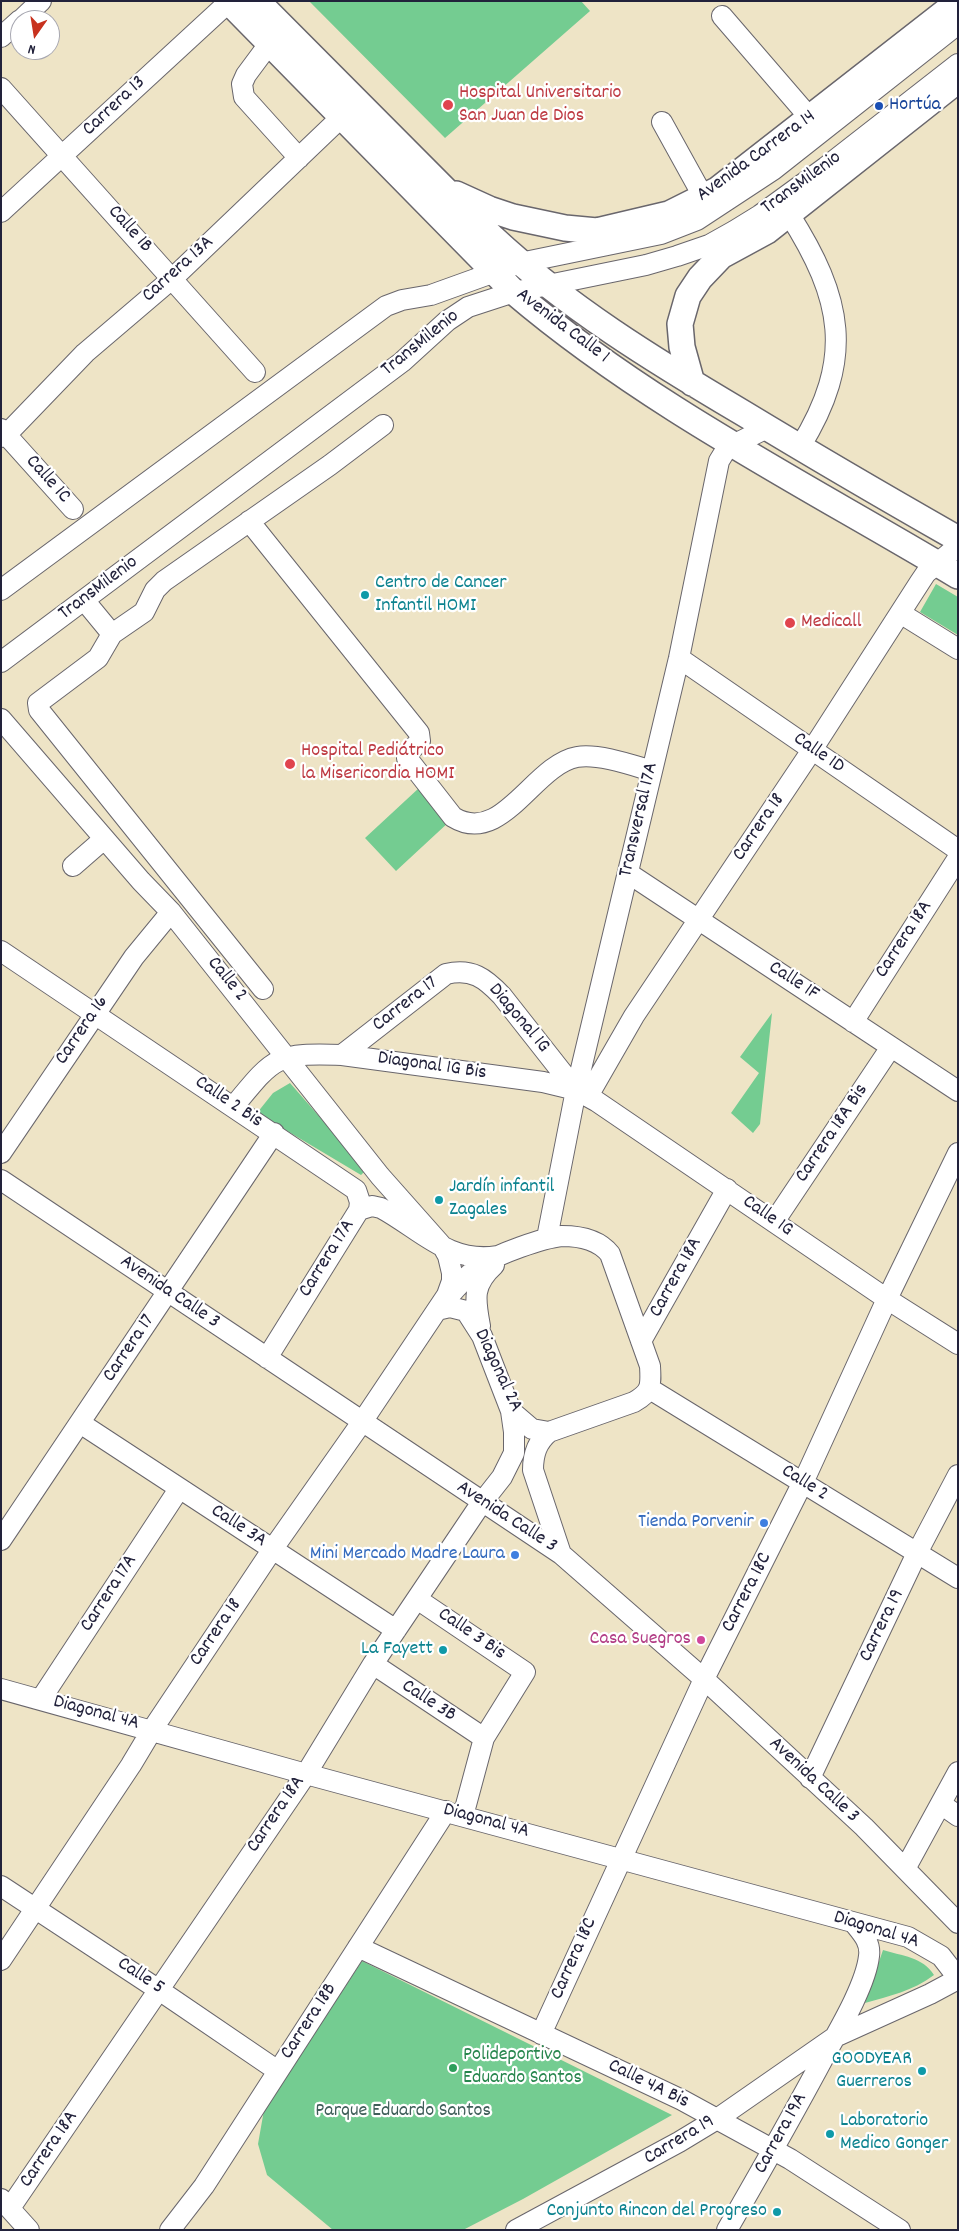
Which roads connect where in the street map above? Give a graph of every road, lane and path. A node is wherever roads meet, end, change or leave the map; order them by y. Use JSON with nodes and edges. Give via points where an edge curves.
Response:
{"nodes":[{"id":1,"x":41,"y":1,"type":"edge"},
{"id":2,"x":257,"y":1,"type":"edge"},
{"id":3,"x":229,"y":2,"type":"edge"},
{"id":4,"x":958,"y":2,"type":"edge"},
{"id":5,"x":31,"y":10,"type":"edge"},
{"id":6,"x":722,"y":16,"type":"dead end"},
{"id":7,"x":958,"y":24,"type":"edge"},
{"id":8,"x":268,"y":44,"type":"junction"},
{"id":9,"x":958,"y":64,"type":"edge"},
{"id":10,"x":958,"y":80,"type":"edge"},
{"id":11,"x":1,"y":88,"type":"edge"},
{"id":12,"x":350,"y":109,"type":"junction"},
{"id":13,"x":810,"y":118,"type":"junction"},
{"id":14,"x":662,"y":122,"type":"dead end"},
{"id":15,"x":62,"y":156,"type":"junction"},
{"id":16,"x":299,"y":158,"type":"junction"},
{"id":17,"x":441,"y":186,"type":"junction"},
{"id":18,"x":704,"y":198,"type":"junction"},
{"id":19,"x":1,"y":212,"type":"edge"},
{"id":20,"x":789,"y":214,"type":"junction"},
{"id":21,"x":520,"y":263,"type":"junction"},
{"id":22,"x":494,"y":271,"type":"junction"},
{"id":23,"x":173,"y":278,"type":"junction"},
{"id":24,"x":547,"y":285,"type":"junction"},
{"id":25,"x":514,"y":292,"type":"junction"},
{"id":26,"x":255,"y":372,"type":"dead end"},
{"id":27,"x":692,"y":383,"type":"junction"},
{"id":28,"x":383,"y":425,"type":"dead end"},
{"id":29,"x":767,"y":428,"type":"junction"},
{"id":30,"x":3,"y":434,"type":"edge"},
{"id":31,"x":734,"y":444,"type":"junction"},
{"id":32,"x":800,"y":447,"type":"junction"},
{"id":33,"x":73,"y":509,"type":"dead end"},
{"id":34,"x":249,"y":521,"type":"junction"},
{"id":35,"x":958,"y":540,"type":"edge"},
{"id":36,"x":958,"y":546,"type":"edge"},
{"id":37,"x":947,"y":570,"type":"edge"},
{"id":38,"x":1,"y":590,"type":"edge"},
{"id":39,"x":84,"y":600,"type":"junction"},
{"id":40,"x":900,"y":613,"type":"junction"},
{"id":41,"x":112,"y":634,"type":"junction"},
{"id":42,"x":958,"y":649,"type":"edge"},
{"id":43,"x":679,"y":658,"type":"junction"},
{"id":44,"x":1,"y":662,"type":"edge"},
{"id":45,"x":1,"y":719,"type":"edge"},
{"id":46,"x":812,"y":750,"type":"junction"},
{"id":47,"x":652,"y":771,"type":"junction"},
{"id":48,"x":104,"y":839,"type":"junction"},
{"id":49,"x":958,"y":850,"type":"edge"},
{"id":50,"x":958,"y":858,"type":"edge"},
{"id":51,"x":73,"y":866,"type":"dead end"},
{"id":52,"x":628,"y":873,"type":"junction"},
{"id":53,"x":171,"y":912,"type":"junction"},
{"id":54,"x":698,"y":920,"type":"junction"},
{"id":55,"x":229,"y":947,"type":"junction"},
{"id":56,"x":1,"y":951,"type":"edge"},
{"id":57,"x":210,"y":960,"type":"junction"},
{"id":58,"x":446,"y":974,"type":"joint"},
{"id":59,"x":263,"y":989,"type":"dead end"},
{"id":60,"x":95,"y":1013,"type":"junction"},
{"id":61,"x":853,"y":1022,"type":"junction"},
{"id":62,"x":891,"y":1047,"type":"junction"},
{"id":63,"x":342,"y":1055,"type":"junction"},
{"id":64,"x":288,"y":1057,"type":"junction"},
{"id":65,"x":958,"y":1091,"type":"edge"},
{"id":66,"x":582,"y":1093,"type":"junction"},
{"id":67,"x":234,"y":1106,"type":"junction"},
{"id":68,"x":274,"y":1133,"type":"junction"},
{"id":69,"x":958,"y":1153,"type":"edge"},
{"id":70,"x":1,"y":1154,"type":"edge"},
{"id":71,"x":1,"y":1180,"type":"edge"},
{"id":72,"x":727,"y":1189,"type":"junction"},
{"id":73,"x":359,"y":1210,"type":"junction"},
{"id":74,"x":774,"y":1222,"type":"junction"},
{"id":75,"x":547,"y":1238,"type":"junction"},
{"id":76,"x":442,"y":1247,"type":"junction"},
{"id":77,"x":506,"y":1254,"type":"junction"},
{"id":78,"x":168,"y":1292,"type":"junction"},
{"id":79,"x":887,"y":1299,"type":"junction"},
{"id":80,"x":437,"y":1310,"type":"junction"},
{"id":81,"x":482,"y":1336,"type":"junction"},
{"id":82,"x":641,"y":1341,"type":"junction"},
{"id":83,"x":958,"y":1344,"type":"edge"},
{"id":84,"x":267,"y":1358,"type":"junction"},
{"id":85,"x":650,"y":1389,"type":"junction"},
{"id":86,"x":511,"y":1411,"type":"junction"},
{"id":87,"x":362,"y":1422,"type":"junction"},
{"id":88,"x":80,"y":1423,"type":"junction"},
{"id":89,"x":549,"y":1432,"type":"junction"},
{"id":90,"x":958,"y":1475,"type":"edge"},
{"id":91,"x":803,"y":1483,"type":"junction"},
{"id":92,"x":179,"y":1489,"type":"junction"},
{"id":93,"x":482,"y":1502,"type":"junction"},
{"id":94,"x":1,"y":1540,"type":"edge"},
{"id":95,"x":272,"y":1550,"type":"junction"},
{"id":96,"x":917,"y":1553,"type":"junction"},
{"id":97,"x":561,"y":1554,"type":"junction"},
{"id":98,"x":958,"y":1578,"type":"edge"},
{"id":99,"x":417,"y":1599,"type":"junction"},
{"id":100,"x":396,"y":1630,"type":"junction"},
{"id":101,"x":373,"y":1664,"type":"junction"},
{"id":102,"x":524,"y":1672,"type":"joint"},
{"id":103,"x":704,"y":1679,"type":"junction"},
{"id":104,"x":1,"y":1688,"type":"edge"},
{"id":105,"x":41,"y":1699,"type":"junction"},
{"id":106,"x":152,"y":1730,"type":"junction"},
{"id":107,"x":484,"y":1738,"type":"junction"},
{"id":108,"x":958,"y":1772,"type":"edge"},
{"id":109,"x":306,"y":1774,"type":"junction"},
{"id":110,"x":810,"y":1778,"type":"junction"},
{"id":111,"x":941,"y":1804,"type":"junction"},
{"id":112,"x":454,"y":1814,"type":"junction"},
{"id":113,"x":958,"y":1816,"type":"edge"},
{"id":114,"x":620,"y":1859,"type":"junction"},
{"id":115,"x":905,"y":1869,"type":"junction"},
{"id":116,"x":1,"y":1886,"type":"edge"},
{"id":117,"x":35,"y":1909,"type":"junction"},
{"id":118,"x":854,"y":1923,"type":"junction"},
{"id":119,"x":958,"y":1923,"type":"edge"},
{"id":120,"x":358,"y":1947,"type":"junction"},
{"id":121,"x":1,"y":1960,"type":"edge"},
{"id":122,"x":958,"y":1978,"type":"edge"},
{"id":123,"x":159,"y":1990,"type":"junction"},
{"id":124,"x":541,"y":2034,"type":"junction"},
{"id":125,"x":835,"y":2037,"type":"junction"},
{"id":126,"x":278,"y":2071,"type":"junction"},
{"id":127,"x":717,"y":2119,"type":"junction"},
{"id":128,"x":773,"y":2150,"type":"junction"},
{"id":129,"x":6,"y":2203,"type":"edge"},
{"id":130,"x":546,"y":2224,"type":"edge"},
{"id":131,"x":29,"y":2230,"type":"edge"},
{"id":132,"x":170,"y":2230,"type":"edge"},
{"id":133,"x":516,"y":2230,"type":"edge"},
{"id":134,"x":727,"y":2230,"type":"edge"},
{"id":135,"x":900,"y":2230,"type":"edge"}],
"edges":[{"from":1,"to":5,"type":"street"},
{"from":2,"to":12,"type":"main road","name":"Avenida Calle 1"},
{"from":3,"to":8,"type":"main road","name":"Avenida Calle 1"},
{"from":3,"to":15,"type":"street","name":"Carrera 13"},
{"from":4,"to":13,"type":"main road","name":"Avenida Carrera 14"},
{"from":6,"to":13,"type":"street"},
{"from":7,"to":21,"type":"street","name":"TransMilenio","via":[[773,170],[697,220],[661,234]]},
{"from":8,"to":12,"type":"main road","name":"Avenida Calle 1"},
{"from":8,"to":16,"type":"street","via":[[246,75],[242,84],[244,97]]},
{"from":9,"to":24,"type":"street","name":"TransMilenio","via":[[826,167],[734,232],[646,265]]},
{"from":10,"to":20,"type":"main road"},
{"from":11,"to":15,"type":"street","name":"Calle 1B"},
{"from":12,"to":16,"type":"street","name":"Carrera 13A"},
{"from":12,"to":17,"type":"main road","name":"Avenida Calle 1"},
{"from":12,"to":22,"type":"main road","name":"Avenida Calle 1"},
{"from":13,"to":18,"type":"main road","name":"Avenida Carrera 14"},
{"from":14,"to":18,"type":"street"},
{"from":15,"to":19,"type":"street","name":"Carrera 13"},
{"from":15,"to":23,"type":"street","name":"Calle 1B"},
{"from":16,"to":23,"type":"street","name":"Carrera 13A"},
{"from":17,"to":18,"type":"main road","name":"Avenida Carrera 14","via":[[513,217],[543,225],[597,231],[669,214]]},
{"from":17,"to":21,"type":"main road","name":"Avenida Calle 1"},
{"from":20,"to":27,"type":"main road","via":[[753,240],[721,256],[688,296],[680,337]]},
{"from":20,"to":32,"type":"street","via":[[820,268],[836,330],[831,380],[820,414]]},
{"from":21,"to":22,"type":"street","name":"TransMilenio"},
{"from":21,"to":24,"type":"main road","name":"Avenida Calle 1"},
{"from":22,"to":25,"type":"main road","name":"Avenida Calle 1"},
{"from":22,"to":38,"type":"street","name":"TransMilenio","via":[[431,295],[386,306]]},
{"from":23,"to":26,"type":"street","name":"Calle 1B"},
{"from":23,"to":30,"type":"street","name":"Carrera 13A","via":[[85,353]]},
{"from":24,"to":25,"type":"street","name":"TransMilenio"},
{"from":24,"to":27,"type":"main road","name":"Avenida Calle 1"},
{"from":25,"to":31,"type":"main road","name":"Avenida Calle 1","via":[[551,323]]},
{"from":25,"to":39,"type":"street","name":"TransMilenio","via":[[468,307],[447,321],[402,362]]},
{"from":27,"to":29,"type":"main road","name":"Avenida Calle 1"},
{"from":28,"to":34,"type":"street"},
{"from":29,"to":31,"type":"street","name":"Transversal 17A"},
{"from":29,"to":32,"type":"main road","name":"Avenida Calle 1"},
{"from":30,"to":33,"type":"street","name":"Calle 1C"},
{"from":31,"to":37,"type":"main road","name":"Avenida Calle 1"},
{"from":31,"to":43,"type":"street","name":"Transversal 17A","via":[[727,448],[719,461]]},
{"from":32,"to":35,"type":"main road","name":"Avenida Calle 1"},
{"from":34,"to":41,"type":"street","via":[[206,543],[158,586],[144,612]]},
{"from":34,"to":47,"type":"street","via":[[419,733],[420,741],[407,758],[460,822],[479,824],[492,820],[558,766],[576,757],[595,757]]},
{"from":36,"to":37,"type":"street","name":"Carrera 18"},
{"from":37,"to":40,"type":"street","name":"Carrera 18","via":[[925,575]]},
{"from":39,"to":41,"type":"street"},
{"from":39,"to":44,"type":"street","name":"TransMilenio"},
{"from":40,"to":42,"type":"street"},
{"from":40,"to":46,"type":"street","name":"Carrera 18"},
{"from":41,"to":55,"type":"street","via":[[98,658],[40,700],[38,706]]},
{"from":43,"to":46,"type":"street","name":"Calle 1D"},
{"from":43,"to":47,"type":"street","name":"Transversal 17A"},
{"from":45,"to":48,"type":"street","name":"Calle 2"},
{"from":46,"to":49,"type":"street","name":"Calle 1D"},
{"from":46,"to":54,"type":"street","name":"Carrera 18"},
{"from":47,"to":52,"type":"street","name":"Transversal 17A"},
{"from":48,"to":51,"type":"street"},
{"from":48,"to":53,"type":"street","name":"Calle 2"},
{"from":50,"to":61,"type":"street","name":"Carrera 18A"},
{"from":52,"to":54,"type":"street","name":"Calle 1F"},
{"from":52,"to":66,"type":"street","name":"Transversal 17A"},
{"from":53,"to":57,"type":"street","name":"Calle 2"},
{"from":53,"to":60,"type":"street","name":"Carrera 16","via":[[134,957]]},
{"from":54,"to":61,"type":"street","name":"Calle 1F"},
{"from":54,"to":66,"type":"street","name":"Carrera 18"},
{"from":55,"to":57,"type":"street"},
{"from":55,"to":59,"type":"street"},
{"from":56,"to":60,"type":"street","name":"Calle 2 Bis"},
{"from":57,"to":64,"type":"street","name":"Calle 2"},
{"from":58,"to":63,"type":"street","name":"Carrera 17"},
{"from":58,"to":66,"type":"street","name":"Diagonal 1G","via":[[466,972],[489,982]]},
{"from":60,"to":67,"type":"street","name":"Calle 2 Bis"},
{"from":60,"to":70,"type":"street","name":"Carrera 16"},
{"from":61,"to":62,"type":"street","name":"Calle 1F"},
{"from":62,"to":65,"type":"street","name":"Calle 1F"},
{"from":62,"to":74,"type":"street","name":"Carrera 18A Bis"},
{"from":63,"to":64,"type":"street","name":"Diagonal 1G Bis"},
{"from":63,"to":66,"type":"street","name":"Diagonal 1G Bis","via":[[543,1082]]},
{"from":64,"to":67,"type":"street","via":[[265,1069]]},
{"from":64,"to":76,"type":"street","name":"Calle 2","via":[[380,1176]]},
{"from":66,"to":72,"type":"street","name":"Calle 1G"},
{"from":66,"to":75,"type":"street","name":"Transversal 17A"},
{"from":67,"to":68,"type":"street","name":"Calle 2 Bis"},
{"from":68,"to":73,"type":"street","name":"Calle 2 Bis","via":[[351,1185],[360,1195]]},
{"from":68,"to":78,"type":"street","name":"Carrera 17"},
{"from":69,"to":79,"type":"street","name":"Carrera 18C"},
{"from":71,"to":78,"type":"street","name":"Avenida Calle 3"},
{"from":72,"to":74,"type":"street","name":"Calle 1G"},
{"from":72,"to":82,"type":"street","name":"Carrera 18A"},
{"from":73,"to":76,"type":"street","via":[[372,1206],[382,1208]]},
{"from":73,"to":84,"type":"street","name":"Carrera 17A"},
{"from":74,"to":79,"type":"street","name":"Calle 1G"},
{"from":75,"to":77,"type":"street","name":"Carrera 18"},
{"from":75,"to":82,"type":"street","name":"Carrera 18","via":[[573,1236],[598,1244],[610,1254]]},
{"from":76,"to":77,"type":"street","name":"Carrera 18","via":[[469,1257]]},
{"from":76,"to":80,"type":"street","name":"Carrera 18","via":[[450,1264],[452,1281]]},
{"from":77,"to":80,"type":"street","name":"Carrera 18","via":[[483,1264]]},
{"from":77,"to":81,"type":"street","name":"Carrera 18","via":[[486,1272],[477,1288],[476,1306]]},
{"from":78,"to":84,"type":"street","name":"Avenida Calle 3"},
{"from":78,"to":88,"type":"street","name":"Carrera 17"},
{"from":79,"to":83,"type":"street","name":"Calle 1G"},
{"from":79,"to":91,"type":"street","name":"Carrera 18C"},
{"from":80,"to":81,"type":"street","name":"Diagonal 2A","via":[[450,1307],[466,1311]]},
{"from":80,"to":87,"type":"street","name":"Carrera 18"},
{"from":81,"to":86,"type":"street","name":"Diagonal 2A"},
{"from":82,"to":85,"type":"street","via":[[650,1366]]},
{"from":84,"to":87,"type":"street","name":"Avenida Calle 3"},
{"from":85,"to":89,"type":"street","via":[[634,1402]]},
{"from":85,"to":91,"type":"street","name":"Calle 2"},
{"from":86,"to":89,"type":"street","name":"Diagonal 2A","via":[[532,1429]]},
{"from":86,"to":93,"type":"street","name":"Carrera 18A","via":[[514,1453],[502,1477]]},
{"from":87,"to":93,"type":"street","name":"Avenida Calle 3"},
{"from":87,"to":95,"type":"street","name":"Carrera 18"},
{"from":88,"to":92,"type":"street","name":"Calle 3A"},
{"from":88,"to":94,"type":"street","name":"Carrera 17"},
{"from":89,"to":97,"type":"street","via":[[538,1443],[533,1470]]},
{"from":90,"to":96,"type":"street","name":"Carrera 19"},
{"from":91,"to":96,"type":"street","name":"Calle 2"},
{"from":91,"to":103,"type":"street","name":"Carrera 18C"},
{"from":92,"to":95,"type":"street","name":"Calle 3A"},
{"from":92,"to":105,"type":"street","name":"Carrera 17A"},
{"from":93,"to":97,"type":"street","name":"Avenida Calle 3"},
{"from":93,"to":99,"type":"street","name":"Carrera 18A"},
{"from":95,"to":100,"type":"street","name":"Calle 3A"},
{"from":95,"to":106,"type":"street","name":"Carrera 18"},
{"from":96,"to":98,"type":"street","name":"Calle 2"},
{"from":96,"to":110,"type":"street","name":"Carrera 19"},
{"from":97,"to":103,"type":"street","name":"Avenida Calle 3"},
{"from":99,"to":100,"type":"street","name":"Carrera 18A"},
{"from":99,"to":102,"type":"street","name":"Calle 3 Bis"},
{"from":100,"to":101,"type":"street","name":"Carrera 18A"},
{"from":101,"to":107,"type":"street","name":"Calle 3B"},
{"from":101,"to":109,"type":"street","name":"Carrera 18A"},
{"from":102,"to":107,"type":"street","name":"Carrera 18B"},
{"from":103,"to":110,"type":"street","name":"Avenida Calle 3"},
{"from":103,"to":114,"type":"street","name":"Carrera 18C"},
{"from":104,"to":105,"type":"street","name":"Diagonal 4A"},
{"from":105,"to":106,"type":"street","name":"Diagonal 4A"},
{"from":106,"to":109,"type":"street","name":"Diagonal 4A"},
{"from":106,"to":117,"type":"street","name":"Carrera 18"},
{"from":107,"to":112,"type":"street","name":"Carrera 18B"},
{"from":108,"to":111,"type":"street"},
{"from":109,"to":112,"type":"street","name":"Diagonal 4A"},
{"from":109,"to":123,"type":"street","name":"Carrera 18A"},
{"from":110,"to":115,"type":"street","name":"Avenida Calle 3"},
{"from":111,"to":113,"type":"street"},
{"from":111,"to":115,"type":"street"},
{"from":112,"to":114,"type":"street","name":"Diagonal 4A"},
{"from":112,"to":120,"type":"street","name":"Carrera 18B"},
{"from":114,"to":118,"type":"street","name":"Diagonal 4A"},
{"from":114,"to":124,"type":"street","name":"Carrera 18C"},
{"from":115,"to":119,"type":"street","name":"Avenida Calle 3"},
{"from":116,"to":117,"type":"street","name":"Calle 5"},
{"from":117,"to":121,"type":"street","name":"Carrera 18"},
{"from":117,"to":123,"type":"street","name":"Calle 5"},
{"from":118,"to":122,"type":"street","name":"Diagonal 4A","via":[[908,1937],[922,1944],[942,1956]]},
{"from":118,"to":125,"type":"street","name":"Carrera 19A","via":[[866,1938],[870,1956]]},
{"from":120,"to":124,"type":"street","name":"Calle 4A Bis"},
{"from":120,"to":126,"type":"street","name":"Carrera 18B"},
{"from":122,"to":125,"type":"street","name":"Carrera 19"},
{"from":123,"to":126,"type":"street","name":"Calle 5"},
{"from":123,"to":129,"type":"street","name":"Carrera 18A"},
{"from":124,"to":127,"type":"street","name":"Calle 4A Bis"},
{"from":125,"to":127,"type":"street","name":"Carrera 19"},
{"from":125,"to":128,"type":"street","name":"Carrera 19A"},
{"from":126,"to":132,"type":"street","name":"Carrera 18B","via":[[204,2186]]},
{"from":127,"to":128,"type":"street","name":"Calle 4A Bis"},
{"from":127,"to":130,"type":"street","name":"Carrera 19"},
{"from":128,"to":134,"type":"street","name":"Carrera 19A"},
{"from":128,"to":135,"type":"street","name":"Calle 4A Bis"},
{"from":129,"to":131,"type":"street"},
{"from":130,"to":133,"type":"street","name":"Carrera 19"}]}
